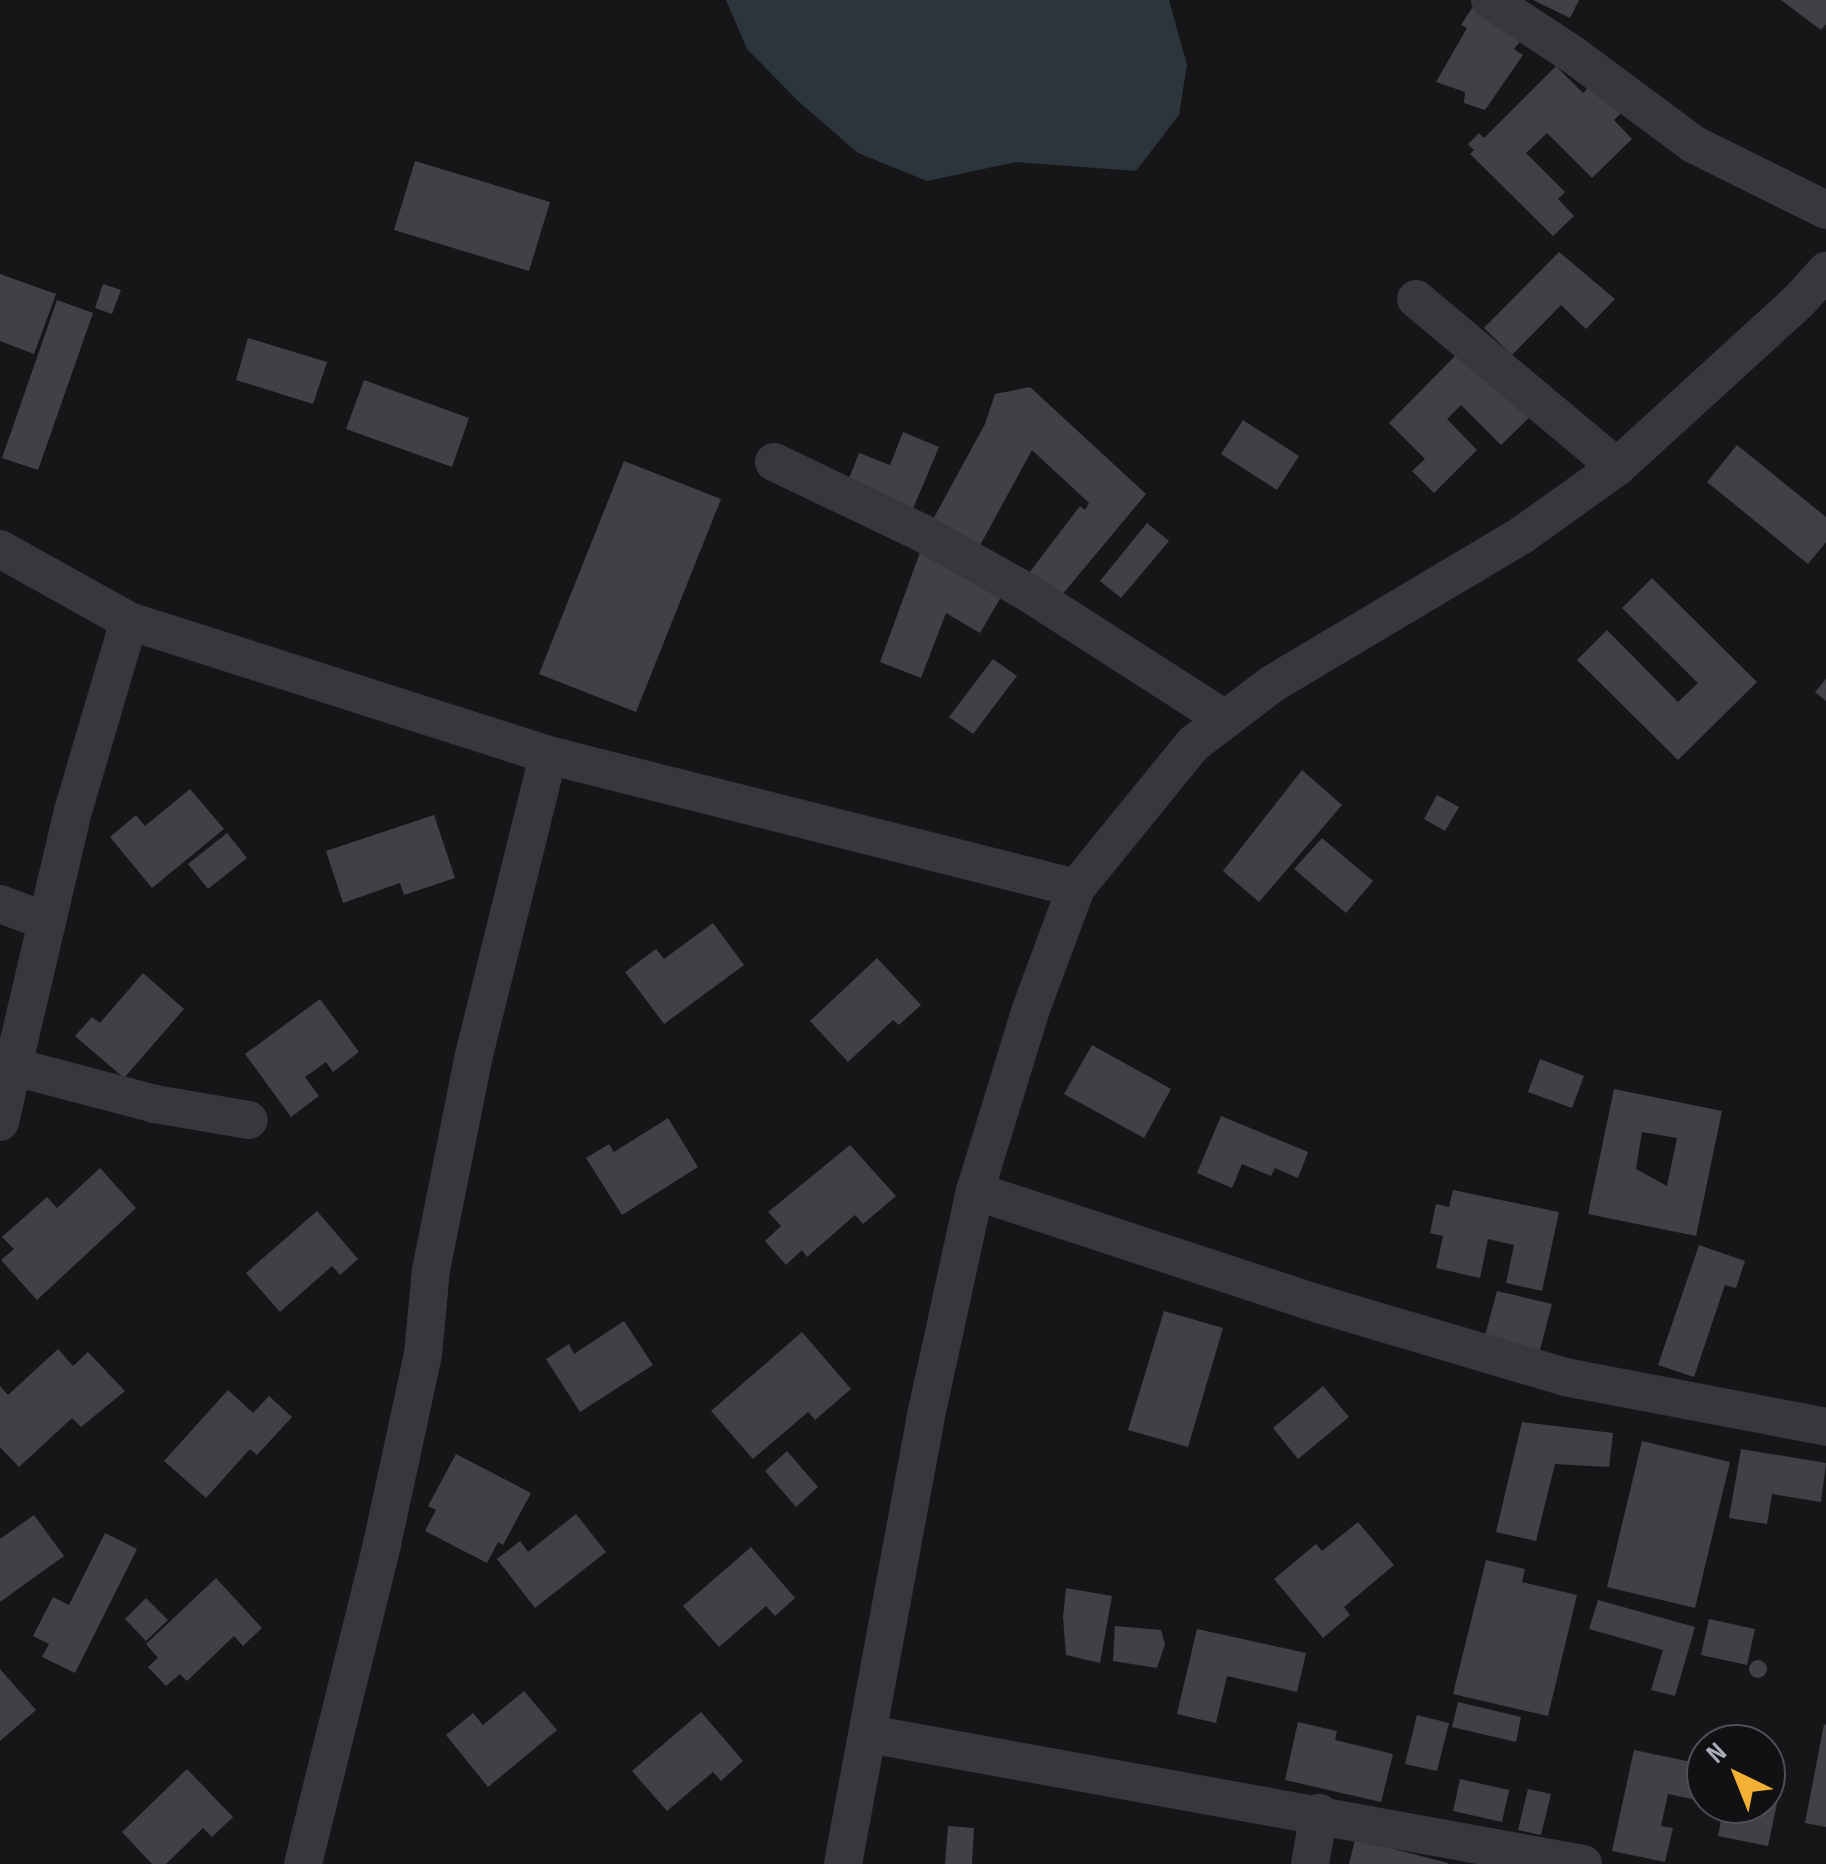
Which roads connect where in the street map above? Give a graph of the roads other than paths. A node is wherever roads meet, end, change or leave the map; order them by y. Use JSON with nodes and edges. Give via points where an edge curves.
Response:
{"nodes":[{"id":1,"x":1490,"y":0,"type":"edge"},
{"id":2,"x":1826,"y":210,"type":"edge"},
{"id":3,"x":1826,"y":271,"type":"edge"},
{"id":4,"x":1416,"y":299,"type":"dead end"},
{"id":5,"x":774,"y":462,"type":"dead end"},
{"id":6,"x":1617,"y":467,"type":"junction"},
{"id":7,"x":0,"y":550,"type":"edge"},
{"id":8,"x":129,"y":621,"type":"junction"},
{"id":9,"x":1226,"y":719,"type":"junction"},
{"id":10,"x":548,"y":755,"type":"junction"},
{"id":11,"x":1076,"y":888,"type":"junction"},
{"id":12,"x":0,"y":904,"type":"edge"},
{"id":13,"x":46,"y":921,"type":"junction"},
{"id":14,"x":6,"y":1065,"type":"edge"},
{"id":15,"x":249,"y":1120,"type":"dead end"},
{"id":16,"x":0,"y":1122,"type":"edge"},
{"id":17,"x":975,"y":1191,"type":"junction"},
{"id":18,"x":1824,"y":1416,"type":"edge"},
{"id":19,"x":869,"y":1734,"type":"junction"},
{"id":20,"x":1319,"y":1813,"type":"junction"},
{"id":21,"x":303,"y":1864,"type":"edge"},
{"id":22,"x":843,"y":1864,"type":"edge"},
{"id":23,"x":1310,"y":1864,"type":"edge"},
{"id":24,"x":1583,"y":1864,"type":"edge"}],
"edges":[{"from":1,"to":2,"type":"street","via":[[1693,144]]},
{"from":3,"to":6,"type":"street"},
{"from":4,"to":6,"type":"street"},
{"from":5,"to":9,"type":"street","via":[[1027,592]]},
{"from":6,"to":9,"type":"street","via":[[1522,536],[1272,684]]},
{"from":7,"to":8,"type":"street"},
{"from":8,"to":10,"type":"street"},
{"from":8,"to":13,"type":"street"},
{"from":9,"to":11,"type":"street","via":[[1193,744]]},
{"from":10,"to":11,"type":"street"},
{"from":10,"to":21,"type":"street","via":[[474,1055],[386,1525]]},
{"from":11,"to":17,"type":"street"},
{"from":12,"to":13,"type":"street"},
{"from":13,"to":14,"type":"street"},
{"from":14,"to":15,"type":"street","via":[[154,1104]]},
{"from":14,"to":16,"type":"street"},
{"from":17,"to":18,"type":"street","via":[[1565,1377]]},
{"from":17,"to":19,"type":"street"},
{"from":19,"to":20,"type":"street"},
{"from":19,"to":22,"type":"street"},
{"from":20,"to":23,"type":"street"},
{"from":20,"to":24,"type":"street"}]}
